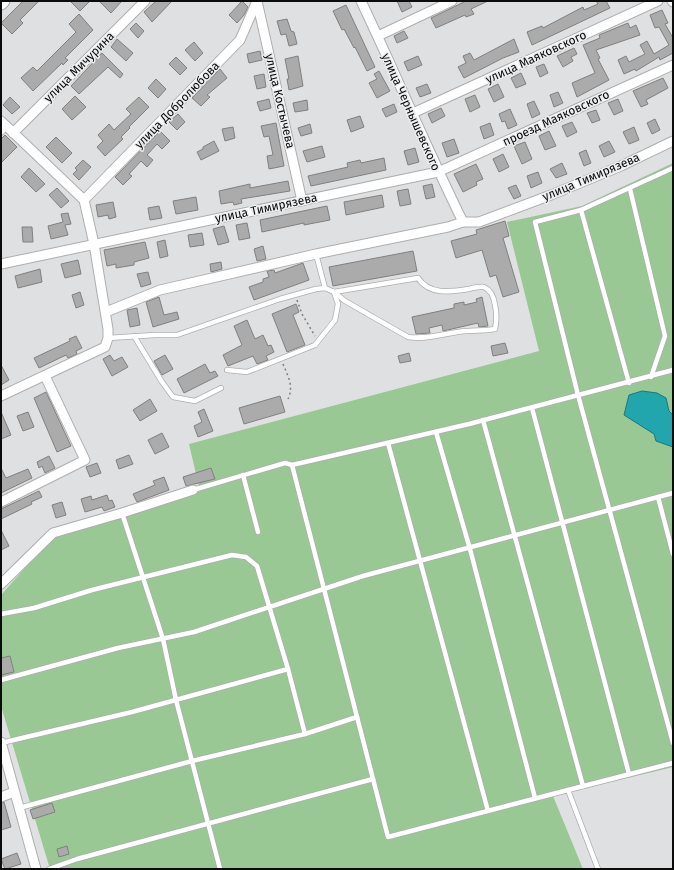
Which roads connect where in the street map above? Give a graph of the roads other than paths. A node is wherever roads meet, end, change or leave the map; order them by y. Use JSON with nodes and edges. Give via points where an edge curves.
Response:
{"nodes":[{"id":1,"x":146,"y":1,"type":"edge"},
{"id":2,"x":257,"y":1,"type":"edge"},
{"id":3,"x":361,"y":1,"type":"edge"},
{"id":4,"x":452,"y":1,"type":"edge"},
{"id":5,"x":658,"y":1,"type":"edge"},
{"id":6,"x":378,"y":36,"type":"junction"},
{"id":7,"x":673,"y":65,"type":"edge"},
{"id":8,"x":413,"y":113,"type":"junction"},
{"id":9,"x":5,"y":129,"type":"edge"},
{"id":10,"x":673,"y":141,"type":"edge"},
{"id":11,"x":673,"y":168,"type":"edge"},
{"id":12,"x":438,"y":172,"type":"junction"},
{"id":13,"x":630,"y":189,"type":"junction"},
{"id":14,"x":84,"y":200,"type":"junction"},
{"id":15,"x":302,"y":201,"type":"junction"},
{"id":16,"x":581,"y":210,"type":"junction"},
{"id":17,"x":463,"y":222,"type":"junction"},
{"id":18,"x":94,"y":244,"type":"junction"},
{"id":19,"x":316,"y":254,"type":"junction"},
{"id":20,"x":1,"y":264,"type":"edge"},
{"id":21,"x":325,"y":288,"type":"junction"},
{"id":22,"x":334,"y":292,"type":"junction"},
{"id":23,"x":106,"y":312,"type":"junction"},
{"id":24,"x":134,"y":336,"type":"junction"},
{"id":25,"x":108,"y":338,"type":"junction"},
{"id":26,"x":226,"y":370,"type":"dead end"},
{"id":27,"x":673,"y":370,"type":"edge"},
{"id":28,"x":45,"y":376,"type":"junction"},
{"id":29,"x":651,"y":377,"type":"junction"},
{"id":30,"x":629,"y":383,"type":"junction"},
{"id":31,"x":221,"y":388,"type":"dead end"},
{"id":32,"x":578,"y":395,"type":"junction"},
{"id":33,"x":1,"y":396,"type":"edge"},
{"id":34,"x":532,"y":408,"type":"junction"},
{"id":35,"x":483,"y":420,"type":"junction"},
{"id":36,"x":436,"y":432,"type":"junction"},
{"id":37,"x":388,"y":443,"type":"junction"},
{"id":38,"x":292,"y":465,"type":"junction"},
{"id":39,"x":243,"y":475,"type":"junction"},
{"id":40,"x":193,"y":490,"type":"joint"},
{"id":41,"x":673,"y":493,"type":"edge"},
{"id":42,"x":658,"y":497,"type":"junction"},
{"id":43,"x":1,"y":502,"type":"edge"},
{"id":44,"x":609,"y":509,"type":"junction"},
{"id":45,"x":122,"y":513,"type":"junction"},
{"id":46,"x":562,"y":524,"type":"junction"},
{"id":47,"x":258,"y":532,"type":"dead end"},
{"id":48,"x":515,"y":537,"type":"junction"},
{"id":49,"x":470,"y":549,"type":"junction"},
{"id":50,"x":673,"y":554,"type":"edge"},
{"id":51,"x":420,"y":562,"type":"junction"},
{"id":52,"x":143,"y":578,"type":"junction"},
{"id":53,"x":1,"y":584,"type":"edge"},
{"id":54,"x":324,"y":589,"type":"junction"},
{"id":55,"x":270,"y":607,"type":"junction"},
{"id":56,"x":1,"y":614,"type":"edge"},
{"id":57,"x":163,"y":639,"type":"junction"},
{"id":58,"x":288,"y":669,"type":"junction"},
{"id":59,"x":1,"y":680,"type":"edge"},
{"id":60,"x":176,"y":700,"type":"junction"},
{"id":61,"x":357,"y":718,"type":"junction"},
{"id":62,"x":305,"y":734,"type":"junction"},
{"id":63,"x":1,"y":743,"type":"edge"},
{"id":64,"x":673,"y":743,"type":"edge"},
{"id":65,"x":192,"y":761,"type":"junction"},
{"id":66,"x":673,"y":763,"type":"edge"},
{"id":67,"x":629,"y":774,"type":"junction"},
{"id":68,"x":373,"y":779,"type":"junction"},
{"id":69,"x":583,"y":786,"type":"junction"},
{"id":70,"x":568,"y":790,"type":"junction"},
{"id":71,"x":14,"y":792,"type":"junction"},
{"id":72,"x":1,"y":797,"type":"edge"},
{"id":73,"x":535,"y":798,"type":"junction"},
{"id":74,"x":19,"y":808,"type":"junction"},
{"id":75,"x":488,"y":811,"type":"junction"},
{"id":76,"x":208,"y":824,"type":"junction"},
{"id":77,"x":36,"y":869,"type":"edge"},
{"id":78,"x":49,"y":869,"type":"edge"},
{"id":79,"x":220,"y":869,"type":"edge"},
{"id":80,"x":598,"y":869,"type":"edge"}],
"edges":[{"from":1,"to":9,"type":"street","name":"улица Мичурина"},
{"from":2,"to":14,"type":"street","name":"улица Добролюбова","via":[[240,40]]},
{"from":2,"to":15,"type":"street","name":"улица Костычева"},
{"from":3,"to":6,"type":"street","name":"улица Чернышевского"},
{"from":4,"to":6,"type":"street"},
{"from":5,"to":8,"type":"street","name":"улица Маяковского"},
{"from":6,"to":8,"type":"street","name":"улица Чернышевского"},
{"from":7,"to":12,"type":"street","name":"проезд Маяковского"},
{"from":8,"to":12,"type":"street","name":"улица Чернышевского"},
{"from":9,"to":14,"type":"street"},
{"from":10,"to":17,"type":"street","name":"улица Тимирязева","via":[[551,195],[479,222]]},
{"from":11,"to":13,"type":"lane"},
{"from":12,"to":15,"type":"street","name":"улица Тимирязева"},
{"from":12,"to":17,"type":"street","name":"улица Чернышевского"},
{"from":13,"to":16,"type":"lane"},
{"from":13,"to":29,"type":"lane","via":[[665,336]]},
{"from":14,"to":18,"type":"street"},
{"from":15,"to":18,"type":"street","name":"улица Тимирязева"},
{"from":16,"to":30,"type":"lane"},
{"from":16,"to":32,"type":"lane","via":[[534,222]]},
{"from":17,"to":19,"type":"street","name":"улица Тимирязева"},
{"from":18,"to":20,"type":"street","name":"улица Тимирязева"},
{"from":18,"to":23,"type":"street"},
{"from":19,"to":21,"type":"lane"},
{"from":19,"to":23,"type":"street","name":"улица Тимирязева","via":[[160,290]]},
{"from":21,"to":22,"type":"lane"},
{"from":21,"to":24,"type":"lane","via":[[295,295],[177,335]]},
{"from":22,"to":22,"type":"lane","via":[[418,278],[423,285],[432,290],[456,291],[483,287],[489,290],[494,298],[498,318],[495,329],[408,337]]},
{"from":22,"to":26,"type":"lane","via":[[338,304],[335,320],[315,345],[247,372]]},
{"from":23,"to":25,"type":"street"},
{"from":24,"to":25,"type":"lane"},
{"from":24,"to":31,"type":"lane","via":[[173,397],[195,401]]},
{"from":25,"to":28,"type":"street","via":[[105,347]]},
{"from":27,"to":29,"type":"lane"},
{"from":28,"to":33,"type":"street"},
{"from":28,"to":43,"type":"street","via":[[85,460]]},
{"from":29,"to":30,"type":"lane"},
{"from":30,"to":32,"type":"lane"},
{"from":32,"to":34,"type":"lane"},
{"from":32,"to":44,"type":"lane"},
{"from":34,"to":35,"type":"lane"},
{"from":34,"to":46,"type":"lane"},
{"from":35,"to":36,"type":"lane"},
{"from":35,"to":48,"type":"lane"},
{"from":36,"to":37,"type":"lane"},
{"from":36,"to":49,"type":"lane"},
{"from":37,"to":38,"type":"lane"},
{"from":37,"to":51,"type":"lane"},
{"from":38,"to":39,"type":"lane","via":[[285,463]]},
{"from":38,"to":54,"type":"lane"},
{"from":39,"to":40,"type":"lane"},
{"from":39,"to":47,"type":"lane"},
{"from":40,"to":45,"type":"street"},
{"from":41,"to":42,"type":"lane"},
{"from":42,"to":44,"type":"lane"},
{"from":42,"to":50,"type":"lane"},
{"from":44,"to":46,"type":"lane"},
{"from":44,"to":64,"type":"lane"},
{"from":45,"to":52,"type":"lane"},
{"from":45,"to":53,"type":"street","via":[[53,533]]},
{"from":46,"to":48,"type":"lane"},
{"from":46,"to":67,"type":"lane"},
{"from":48,"to":49,"type":"lane"},
{"from":48,"to":69,"type":"lane"},
{"from":49,"to":51,"type":"lane"},
{"from":49,"to":73,"type":"lane"},
{"from":51,"to":54,"type":"lane"},
{"from":51,"to":75,"type":"lane"},
{"from":52,"to":55,"type":"lane","via":[[232,555],[246,557],[257,566]]},
{"from":52,"to":56,"type":"lane","via":[[34,608]]},
{"from":52,"to":57,"type":"lane"},
{"from":54,"to":55,"type":"lane"},
{"from":54,"to":61,"type":"lane"},
{"from":55,"to":57,"type":"lane","via":[[194,632]]},
{"from":55,"to":58,"type":"lane"},
{"from":57,"to":59,"type":"lane","via":[[118,648]]},
{"from":57,"to":60,"type":"lane"},
{"from":58,"to":60,"type":"lane"},
{"from":58,"to":62,"type":"lane"},
{"from":60,"to":63,"type":"lane"},
{"from":60,"to":65,"type":"lane"},
{"from":61,"to":62,"type":"lane"},
{"from":61,"to":68,"type":"lane"},
{"from":62,"to":65,"type":"lane"},
{"from":63,"to":71,"type":"street"},
{"from":65,"to":74,"type":"lane"},
{"from":65,"to":76,"type":"lane"},
{"from":66,"to":67,"type":"lane"},
{"from":67,"to":69,"type":"lane"},
{"from":68,"to":75,"type":"lane","via":[[388,837]]},
{"from":68,"to":76,"type":"lane"},
{"from":69,"to":70,"type":"lane"},
{"from":70,"to":73,"type":"lane"},
{"from":70,"to":80,"type":"lane"},
{"from":71,"to":72,"type":"street"},
{"from":71,"to":74,"type":"street"},
{"from":73,"to":75,"type":"lane"},
{"from":74,"to":77,"type":"street"},
{"from":76,"to":78,"type":"lane"},
{"from":76,"to":79,"type":"lane"}]}
